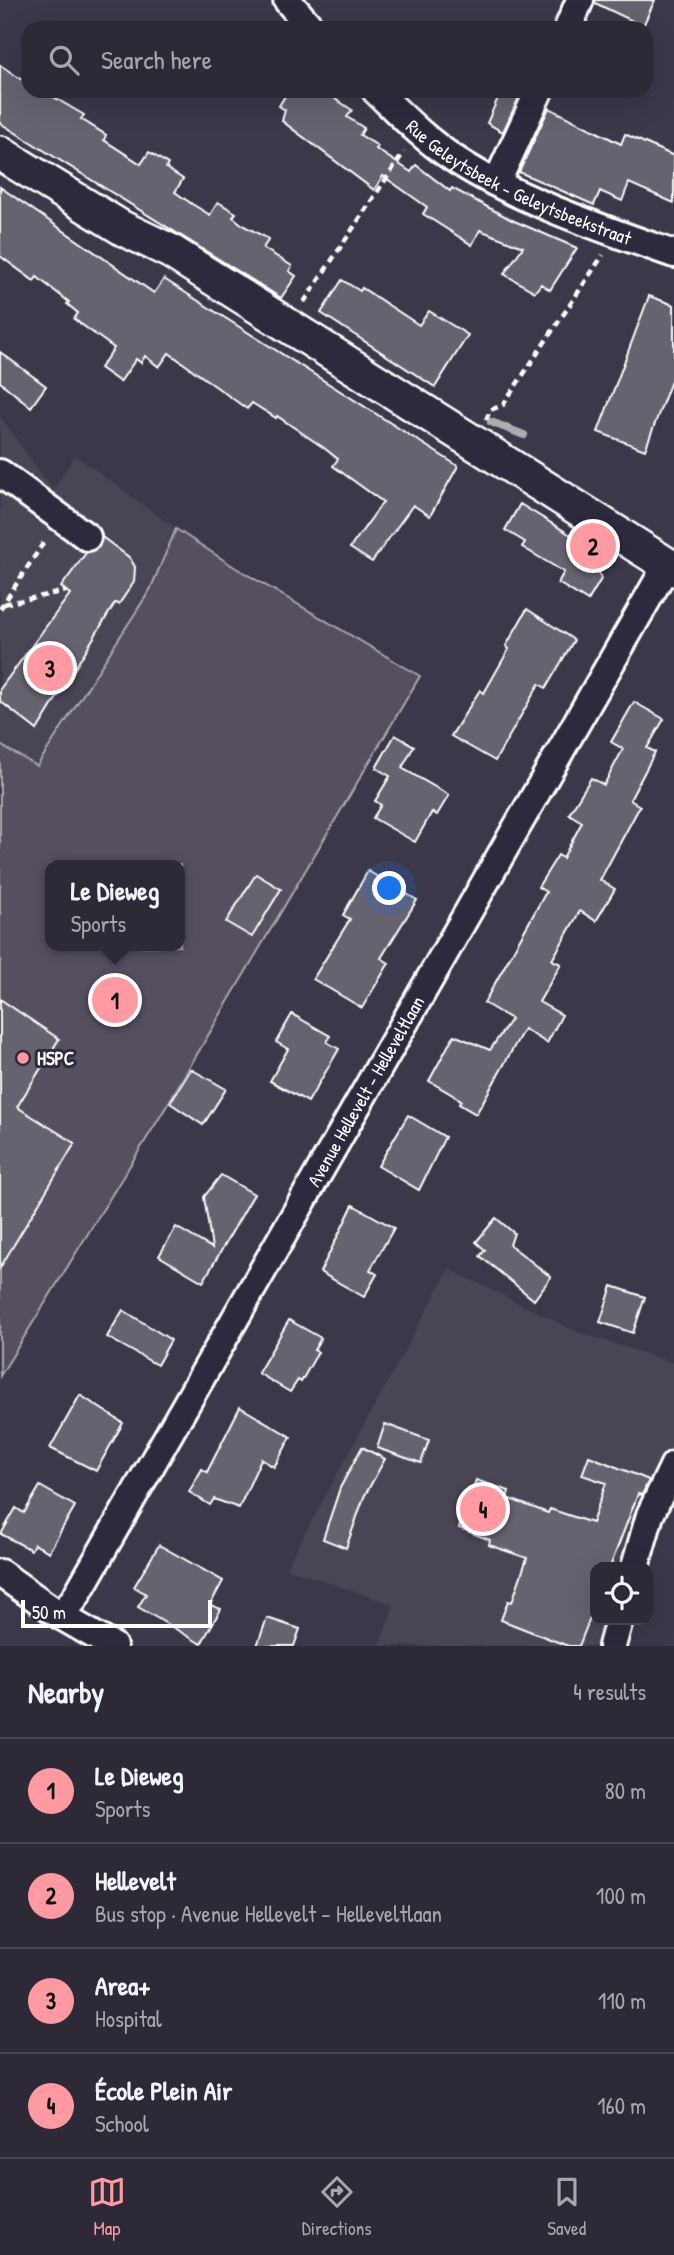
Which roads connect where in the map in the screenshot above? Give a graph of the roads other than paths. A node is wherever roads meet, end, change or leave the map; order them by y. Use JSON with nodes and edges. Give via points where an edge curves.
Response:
{"nodes":[{"id":1,"x":287,"y":0,"type":"edge"},
{"id":2,"x":580,"y":0,"type":"edge"},
{"id":3,"x":305,"y":21,"type":"edge"},
{"id":4,"x":571,"y":21,"type":"edge"},
{"id":5,"x":383,"y":98,"type":"edge"},
{"id":6,"x":536,"y":98,"type":"edge"},
{"id":7,"x":2,"y":158,"type":"edge"},
{"id":8,"x":497,"y":183,"type":"junction"},
{"id":9,"x":674,"y":254,"type":"edge"},
{"id":10,"x":0,"y":473,"type":"edge"},
{"id":11,"x":87,"y":537,"type":"dead end"},
{"id":12,"x":670,"y":567,"type":"edge"},
{"id":13,"x":674,"y":1465,"type":"edge"},
{"id":14,"x":636,"y":1562,"type":"edge"},
{"id":15,"x":0,"y":1573,"type":"edge"},
{"id":16,"x":61,"y":1616,"type":"junction"},
{"id":17,"x":618,"y":1625,"type":"edge"},
{"id":18,"x":113,"y":1646,"type":"edge"},
{"id":19,"x":612,"y":1646,"type":"edge"}],
"edges":[{"from":1,"to":3,"type":"street"},
{"from":2,"to":4,"type":"street"},
{"from":5,"to":8,"type":"street","name":"Rue Geleytsbeek - Geleytsbeekstraat","via":[[454,159]]},
{"from":6,"to":8,"type":"street"},
{"from":7,"to":12,"type":"main road","via":[[170,251]]},
{"from":8,"to":9,"type":"street","name":"Rue Geleytsbeek - Geleytsbeekstraat"},
{"from":10,"to":11,"type":"street"},
{"from":12,"to":16,"type":"street","name":"Avenue Hellevelt - Helleveltlaan"},
{"from":13,"to":14,"type":"street","via":[[650,1515]]},
{"from":15,"to":16,"type":"street"},
{"from":16,"to":18,"type":"street"},
{"from":17,"to":19,"type":"street"}]}
